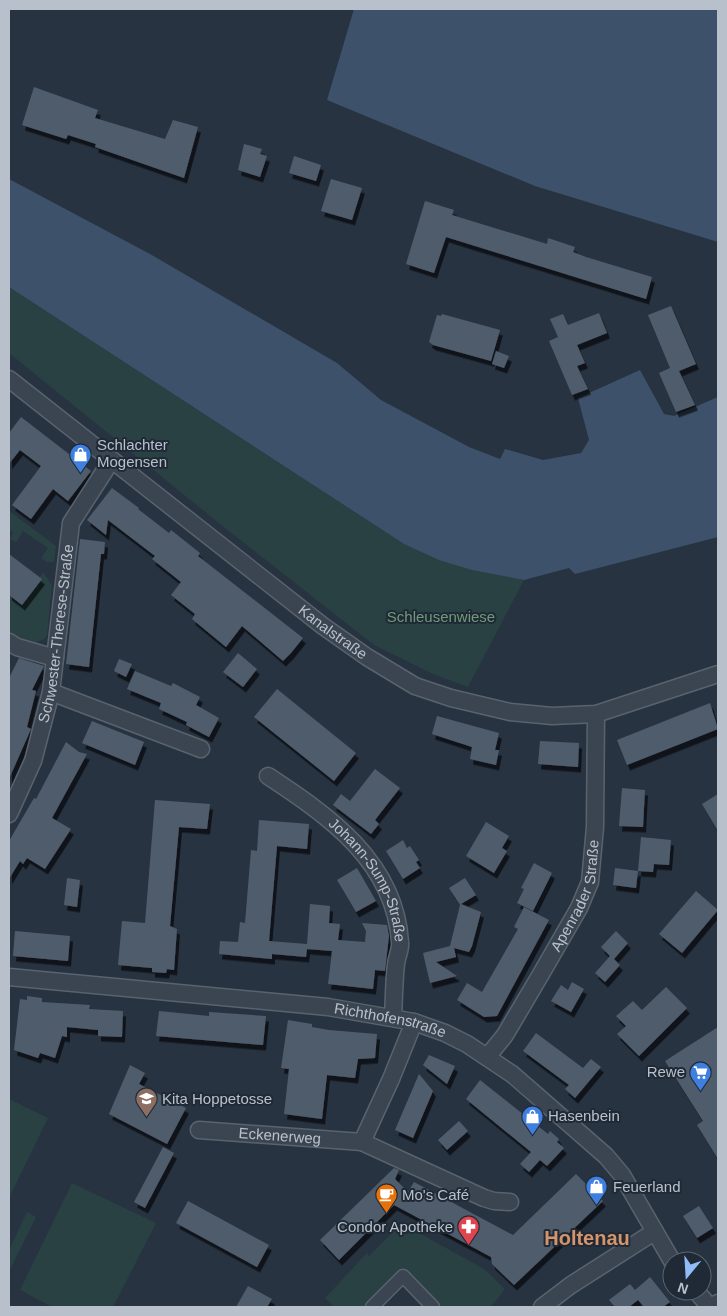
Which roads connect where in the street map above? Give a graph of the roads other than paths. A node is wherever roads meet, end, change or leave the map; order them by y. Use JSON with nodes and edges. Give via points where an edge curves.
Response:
{"nodes":[{"id":1,"x":9,"y":380,"type":"edge"},
{"id":2,"x":111,"y":461,"type":"junction"},
{"id":3,"x":9,"y":642,"type":"edge"},
{"id":4,"x":55,"y":658,"type":"junction"},
{"id":5,"x":718,"y":674,"type":"edge"},
{"id":6,"x":51,"y":692,"type":"junction"},
{"id":7,"x":596,"y":714,"type":"junction"},
{"id":8,"x":201,"y":749,"type":"dead end"},
{"id":9,"x":268,"y":776,"type":"dead end"},
{"id":10,"x":9,"y":814,"type":"edge"},
{"id":11,"x":9,"y":977,"type":"edge"},
{"id":12,"x":393,"y":1017,"type":"junction"},
{"id":13,"x":414,"y":1022,"type":"junction"},
{"id":14,"x":488,"y":1056,"type":"junction"},
{"id":15,"x":199,"y":1130,"type":"dead end"},
{"id":16,"x":362,"y":1142,"type":"junction"},
{"id":17,"x":510,"y":1202,"type":"dead end"},
{"id":18,"x":654,"y":1232,"type":"junction"},
{"id":19,"x":666,"y":1251,"type":"edge"},
{"id":20,"x":718,"y":1303,"type":"edge"},
{"id":21,"x":372,"y":1307,"type":"edge"},
{"id":22,"x":433,"y":1307,"type":"edge"},
{"id":23,"x":542,"y":1307,"type":"edge"},
{"id":24,"x":710,"y":1307,"type":"edge"}],
"edges":[{"from":1,"to":2,"type":"street","name":"Kanalstraße"},
{"from":2,"to":4,"type":"street","name":"Schwester-Therese-Straße","via":[[71,523]]},
{"from":2,"to":7,"type":"street","name":"Kanalstraße","via":[[323,626],[415,686],[510,712],[552,716]]},
{"from":3,"to":4,"type":"street","via":[[17,648]]},
{"from":4,"to":6,"type":"street","name":"Schwester-Therese-Straße"},
{"from":5,"to":7,"type":"street","name":"Kanalstraße"},
{"from":6,"to":8,"type":"street"},
{"from":6,"to":10,"type":"street","name":"Schwester-Therese-Straße","via":[[33,761]]},
{"from":7,"to":14,"type":"street","name":"Apenrader Straße","via":[[595,827],[590,882],[541,974],[505,1035]]},
{"from":9,"to":12,"type":"street","name":"Johann-Sump-Straße","via":[[352,840],[367,855],[386,884],[401,943],[396,965]]},
{"from":11,"to":12,"type":"street","name":"Richthofenstraße","via":[[328,1007]]},
{"from":12,"to":13,"type":"street","name":"Richthofenstraße"},
{"from":13,"to":14,"type":"street","name":"Richthofenstraße"},
{"from":13,"to":16,"type":"street"},
{"from":14,"to":18,"type":"street","name":"Richthofenstraße","via":[[606,1156],[622,1175]]},
{"from":15,"to":16,"type":"street","name":"Eckenerweg"},
{"from":16,"to":17,"type":"street","name":"Eckenerweg","via":[[484,1198]]},
{"from":18,"to":19,"type":"street","name":"Richthofenstraße"},
{"from":18,"to":23,"type":"street"},
{"from":20,"to":24,"type":"street"},
{"from":21,"to":22,"type":"street","via":[[403,1276]]}]}
